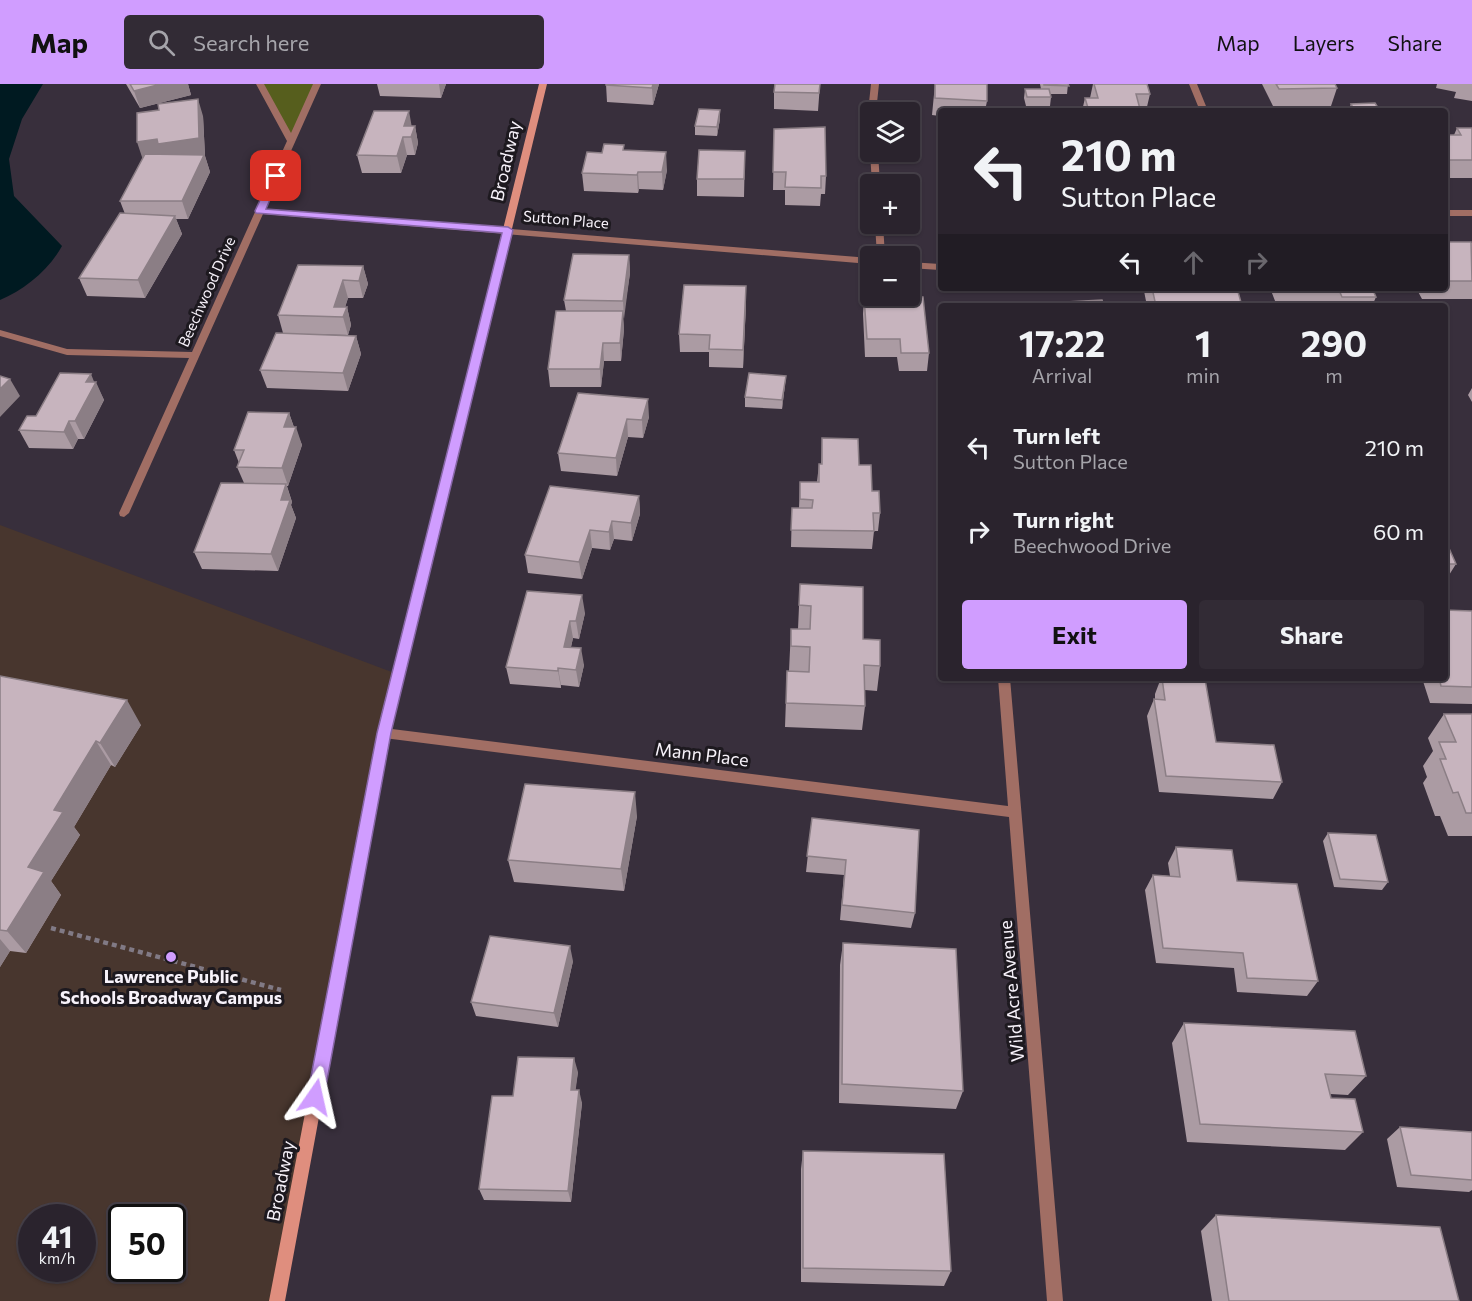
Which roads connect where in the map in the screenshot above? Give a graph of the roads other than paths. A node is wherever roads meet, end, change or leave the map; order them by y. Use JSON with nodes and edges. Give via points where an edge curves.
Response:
{"nodes":[{"id":1,"x":260,"y":84,"type":"edge"},
{"id":2,"x":317,"y":84,"type":"edge"},
{"id":3,"x":543,"y":84,"type":"edge"},
{"id":4,"x":875,"y":84,"type":"edge"},
{"id":5,"x":1193,"y":84,"type":"edge"},
{"id":6,"x":873,"y":102,"type":"edge"},
{"id":7,"x":1203,"y":108,"type":"edge"},
{"id":8,"x":291,"y":140,"type":"junction"},
{"id":9,"x":260,"y":211,"type":"junction"},
{"id":10,"x":1448,"y":213,"type":"edge"},
{"id":11,"x":1472,"y":213,"type":"edge"},
{"id":12,"x":508,"y":230,"type":"junction"},
{"id":13,"x":860,"y":260,"type":"edge"},
{"id":14,"x":920,"y":266,"type":"edge"},
{"id":15,"x":938,"y":267,"type":"edge"},
{"id":16,"x":0,"y":333,"type":"edge"},
{"id":17,"x":195,"y":355,"type":"junction"},
{"id":18,"x":124,"y":513,"type":"dead end"},
{"id":19,"x":1004,"y":681,"type":"edge"},
{"id":20,"x":384,"y":733,"type":"junction"},
{"id":21,"x":1015,"y":812,"type":"junction"},
{"id":22,"x":277,"y":1301,"type":"edge"},
{"id":23,"x":1055,"y":1301,"type":"edge"}],
"edges":[{"from":1,"to":8,"type":"street"},
{"from":2,"to":8,"type":"street","name":"Beechwood Drive"},
{"from":3,"to":12,"type":"main road","name":"Broadway"},
{"from":4,"to":6,"type":"street"},
{"from":5,"to":7,"type":"street"},
{"from":8,"to":9,"type":"street","name":"Beechwood Drive"},
{"from":9,"to":12,"type":"street","name":"Sutton Place"},
{"from":9,"to":17,"type":"street","name":"Beechwood Drive"},
{"from":10,"to":11,"type":"street"},
{"from":12,"to":13,"type":"street","name":"Sutton Place"},
{"from":12,"to":20,"type":"main road","name":"Broadway"},
{"from":14,"to":15,"type":"street"},
{"from":16,"to":17,"type":"street","via":[[68,352]]},
{"from":17,"to":18,"type":"street","name":"Beechwood Drive"},
{"from":19,"to":21,"type":"street","name":"Wild Acre Avenue"},
{"from":20,"to":21,"type":"street","name":"Mann Place"},
{"from":20,"to":22,"type":"main road","name":"Broadway"},
{"from":21,"to":23,"type":"street","name":"Wild Acre Avenue"}]}
